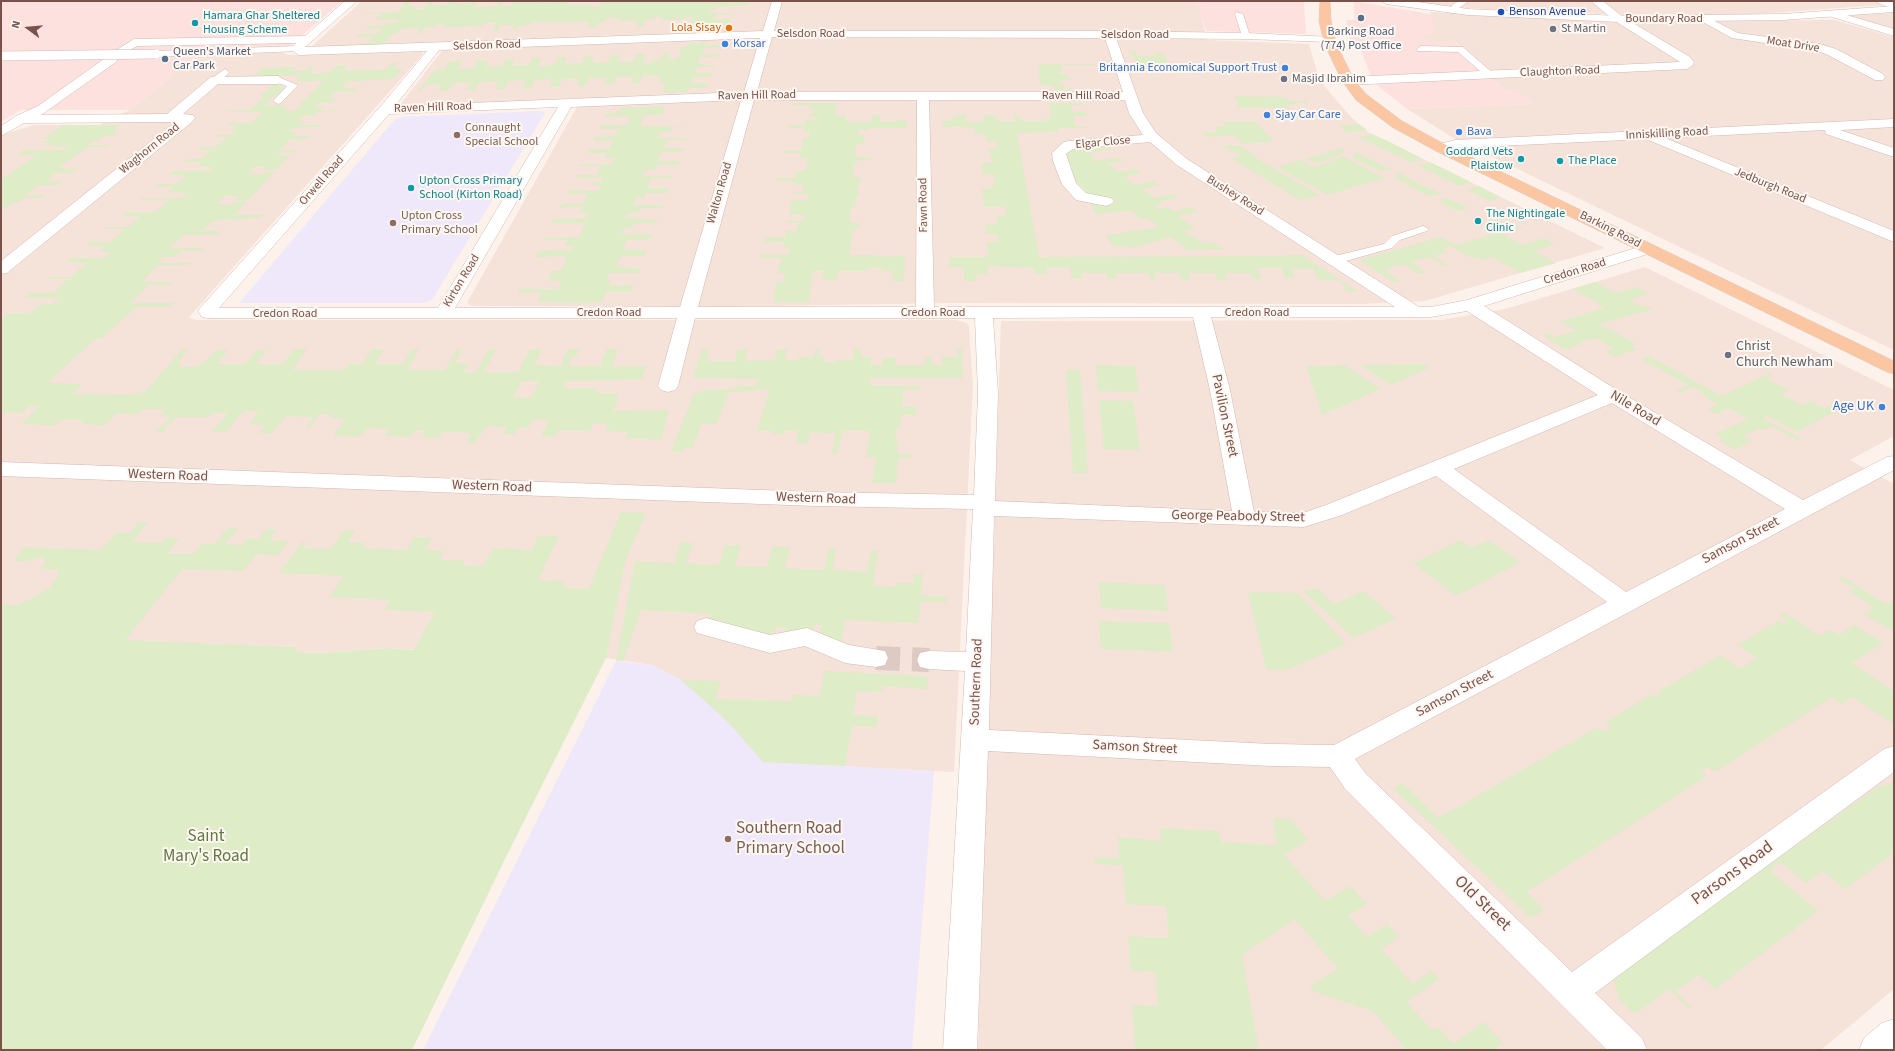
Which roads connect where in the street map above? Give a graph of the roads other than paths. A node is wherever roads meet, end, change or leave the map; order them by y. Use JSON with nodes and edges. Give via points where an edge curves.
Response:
{"nodes":[{"id":1,"x":352,"y":1,"type":"edge"},
{"id":2,"x":777,"y":1,"type":"edge"},
{"id":3,"x":1325,"y":1,"type":"edge"},
{"id":4,"x":1386,"y":1,"type":"edge"},
{"id":5,"x":1465,"y":1,"type":"edge"},
{"id":6,"x":1596,"y":1,"type":"edge"},
{"id":7,"x":1882,"y":1,"type":"edge"},
{"id":8,"x":1894,"y":6,"type":"edge"},
{"id":9,"x":1894,"y":10,"type":"edge"},
{"id":10,"x":1454,"y":11,"type":"junction"},
{"id":11,"x":1239,"y":14,"type":"dead end"},
{"id":12,"x":1833,"y":14,"type":"junction"},
{"id":13,"x":1619,"y":19,"type":"junction"},
{"id":14,"x":1705,"y":19,"type":"junction"},
{"id":15,"x":1894,"y":33,"type":"edge"},
{"id":16,"x":768,"y":34,"type":"junction"},
{"id":17,"x":1110,"y":34,"type":"junction"},
{"id":18,"x":1246,"y":36,"type":"junction"},
{"id":19,"x":306,"y":39,"type":"junction"},
{"id":20,"x":1329,"y":39,"type":"junction"},
{"id":21,"x":436,"y":48,"type":"junction"},
{"id":22,"x":296,"y":49,"type":"junction"},
{"id":23,"x":1421,"y":49,"type":"dead end"},
{"id":24,"x":1,"y":56,"type":"edge"},
{"id":25,"x":1490,"y":75,"type":"junction"},
{"id":26,"x":1879,"y":77,"type":"dead end"},
{"id":27,"x":278,"y":80,"type":"joint"},
{"id":28,"x":1348,"y":81,"type":"junction"},
{"id":29,"x":748,"y":96,"type":"junction"},
{"id":30,"x":923,"y":96,"type":"junction"},
{"id":31,"x":1130,"y":96,"type":"junction"},
{"id":32,"x":278,"y":101,"type":"dead end"},
{"id":33,"x":566,"y":104,"type":"junction"},
{"id":34,"x":385,"y":110,"type":"junction"},
{"id":35,"x":170,"y":118,"type":"junction"},
{"id":36,"x":21,"y":119,"type":"junction"},
{"id":37,"x":1894,"y":123,"type":"edge"},
{"id":38,"x":1822,"y":127,"type":"junction"},
{"id":39,"x":1,"y":132,"type":"edge"},
{"id":40,"x":1647,"y":135,"type":"junction"},
{"id":41,"x":1153,"y":138,"type":"junction"},
{"id":42,"x":1441,"y":148,"type":"junction"},
{"id":43,"x":1894,"y":154,"type":"edge"},
{"id":44,"x":1106,"y":201,"type":"dead end"},
{"id":45,"x":1423,"y":229,"type":"dead end"},
{"id":46,"x":1894,"y":236,"type":"edge"},
{"id":47,"x":1648,"y":249,"type":"junction"},
{"id":48,"x":1335,"y":260,"type":"junction"},
{"id":49,"x":1,"y":269,"type":"edge"},
{"id":50,"x":1470,"y":305,"type":"junction"},
{"id":51,"x":1201,"y":312,"type":"junction"},
{"id":52,"x":1415,"y":312,"type":"junction"},
{"id":53,"x":208,"y":313,"type":"joint"},
{"id":54,"x":443,"y":313,"type":"junction"},
{"id":55,"x":688,"y":313,"type":"junction"},
{"id":56,"x":925,"y":313,"type":"junction"},
{"id":57,"x":984,"y":313,"type":"junction"},
{"id":58,"x":1894,"y":368,"type":"edge"},
{"id":59,"x":668,"y":386,"type":"dead end"},
{"id":60,"x":1613,"y":396,"type":"junction"},
{"id":61,"x":1894,"y":462,"type":"edge"},
{"id":62,"x":1438,"y":468,"type":"junction"},
{"id":63,"x":1,"y":469,"type":"edge"},
{"id":64,"x":983,"y":505,"type":"junction"},
{"id":65,"x":1802,"y":509,"type":"junction"},
{"id":66,"x":1244,"y":519,"type":"junction"},
{"id":67,"x":1625,"y":603,"type":"junction"},
{"id":68,"x":706,"y":626,"type":"dead end"},
{"id":69,"x":876,"y":658,"type":"tunnel mouth"},
{"id":70,"x":929,"y":660,"type":"tunnel mouth"},
{"id":71,"x":977,"y":662,"type":"junction"},
{"id":72,"x":975,"y":740,"type":"junction"},
{"id":73,"x":1337,"y":756,"type":"junction"},
{"id":74,"x":1894,"y":757,"type":"edge"},
{"id":75,"x":1572,"y":991,"type":"junction"},
{"id":76,"x":1894,"y":1035,"type":"edge"},
{"id":77,"x":960,"y":1050,"type":"edge"},
{"id":78,"x":1630,"y":1050,"type":"edge"},
{"id":79,"x":1876,"y":1050,"type":"edge"}],
"edges":[{"from":1,"to":19,"type":"street"},
{"from":2,"to":16,"type":"street","name":"Walton Road"},
{"from":3,"to":20,"type":"main road","name":"Barking Road","via":[[1325,22]]},
{"from":4,"to":10,"type":"street","name":"Boundary Road"},
{"from":5,"to":10,"type":"lane","via":[[1455,7]]},
{"from":6,"to":13,"type":"street"},
{"from":7,"to":8,"type":"street"},
{"from":9,"to":12,"type":"street","name":"Boundary Road"},
{"from":10,"to":13,"type":"street","name":"Boundary Road"},
{"from":11,"to":18,"type":"lane"},
{"from":12,"to":14,"type":"street","name":"Boundary Road"},
{"from":12,"to":15,"type":"street"},
{"from":13,"to":14,"type":"street","name":"Boundary Road"},
{"from":13,"to":25,"type":"street","name":"Claughton Road","via":[[1686,60],[1687,65]]},
{"from":14,"to":26,"type":"street","name":"Moat Drive","via":[[1736,36],[1820,48]]},
{"from":16,"to":17,"type":"street","name":"Selsdon Road"},
{"from":16,"to":21,"type":"street","name":"Selsdon Road"},
{"from":16,"to":29,"type":"street","name":"Walton Road"},
{"from":17,"to":18,"type":"street","name":"Selsdon Road"},
{"from":17,"to":31,"type":"street","name":"Bushey Road"},
{"from":18,"to":20,"type":"street","name":"Selsdon Road"},
{"from":19,"to":22,"type":"street"},
{"from":19,"to":36,"type":"street","via":[[134,42],[43,109]]},
{"from":20,"to":28,"type":"main road","name":"Barking Road"},
{"from":21,"to":22,"type":"street","name":"Selsdon Road","via":[[300,51]]},
{"from":21,"to":34,"type":"street","name":"Orwell Road"},
{"from":22,"to":24,"type":"lane","bridge":true},
{"from":23,"to":25,"type":"lane","via":[[1460,49]]},
{"from":25,"to":28,"type":"street","name":"Claughton Road"},
{"from":27,"to":32,"type":"lane","via":[[293,85]]},
{"from":27,"to":35,"type":"street","via":[[220,76]]},
{"from":28,"to":42,"type":"main road","name":"Barking Road","via":[[1361,97],[1397,124]]},
{"from":29,"to":30,"type":"street","name":"Raven Hill Road"},
{"from":29,"to":33,"type":"street","name":"Raven Hill Road"},
{"from":29,"to":55,"type":"street","name":"Walton Road"},
{"from":30,"to":31,"type":"street","name":"Raven Hill Road"},
{"from":30,"to":56,"type":"street","name":"Fawn Road"},
{"from":31,"to":41,"type":"street","name":"Bushey Road","via":[[1142,125]]},
{"from":33,"to":34,"type":"street","name":"Raven Hill Road"},
{"from":33,"to":54,"type":"street","name":"Kirton Road"},
{"from":34,"to":53,"type":"street","name":"Orwell Road","via":[[207,311]]},
{"from":35,"to":36,"type":"street","name":"Waghorn Road"},
{"from":35,"to":49,"type":"street","name":"Waghorn Road","via":[[188,118]]},
{"from":36,"to":39,"type":"street"},
{"from":37,"to":38,"type":"street","name":"Inniskilling Road"},
{"from":38,"to":40,"type":"street","name":"Inniskilling Road"},
{"from":38,"to":43,"type":"street"},
{"from":40,"to":42,"type":"street","name":"Inniskilling Road","via":[[1454,144]]},
{"from":40,"to":46,"type":"street","name":"Jedburgh Road"},
{"from":41,"to":44,"type":"street","name":"Elgar Close","via":[[1069,146],[1059,153],[1069,184],[1081,197]]},
{"from":41,"to":48,"type":"street","name":"Bushey Road","via":[[1182,162]]},
{"from":42,"to":47,"type":"main road","name":"Barking Road"},
{"from":45,"to":48,"type":"lane","via":[[1396,238],[1388,246]]},
{"from":47,"to":50,"type":"street","name":"Credon Road"},
{"from":47,"to":58,"type":"main road","name":"Barking Road"},
{"from":48,"to":52,"type":"street","name":"Bushey Road"},
{"from":50,"to":52,"type":"street","name":"Credon Road","via":[[1431,312]]},
{"from":50,"to":60,"type":"street","name":"Nile Road"},
{"from":51,"to":52,"type":"street","name":"Credon Road"},
{"from":51,"to":57,"type":"street","name":"Credon Road"},
{"from":51,"to":66,"type":"street","name":"Pavilion Street","via":[[1220,390]]},
{"from":53,"to":54,"type":"street","name":"Credon Road"},
{"from":54,"to":55,"type":"street","name":"Credon Road"},
{"from":55,"to":56,"type":"street","name":"Credon Road"},
{"from":55,"to":59,"type":"street","name":"Walton Road"},
{"from":56,"to":57,"type":"street","name":"Credon Road"},
{"from":57,"to":64,"type":"street","name":"Southern Road","via":[[988,393]]},
{"from":60,"to":62,"type":"street","name":"George Peabody Street"},
{"from":60,"to":65,"type":"street","name":"Nile Road"},
{"from":61,"to":65,"type":"street","name":"Samson Street"},
{"from":62,"to":66,"type":"street","name":"George Peabody Street","via":[[1304,520]]},
{"from":62,"to":67,"type":"street"},
{"from":63,"to":64,"type":"street","name":"Western Road"},
{"from":64,"to":66,"type":"street","name":"George Peabody Street"},
{"from":64,"to":71,"type":"street","name":"Southern Road"},
{"from":65,"to":67,"type":"street","name":"Samson Street"},
{"from":67,"to":73,"type":"street","name":"Samson Street"},
{"from":68,"to":69,"type":"street","via":[[770,644],[807,637],[845,654]]},
{"from":70,"to":71,"type":"street"},
{"from":71,"to":72,"type":"street","name":"Southern Road"},
{"from":72,"to":73,"type":"street","name":"Samson Street"},
{"from":72,"to":77,"type":"street","name":"Southern Road"},
{"from":73,"to":75,"type":"street","name":"Old Street","via":[[1356,782]]},
{"from":74,"to":75,"type":"street","name":"Parsons Road"},
{"from":75,"to":78,"type":"street","name":"Old Street"},
{"from":76,"to":79,"type":"street"}]}
